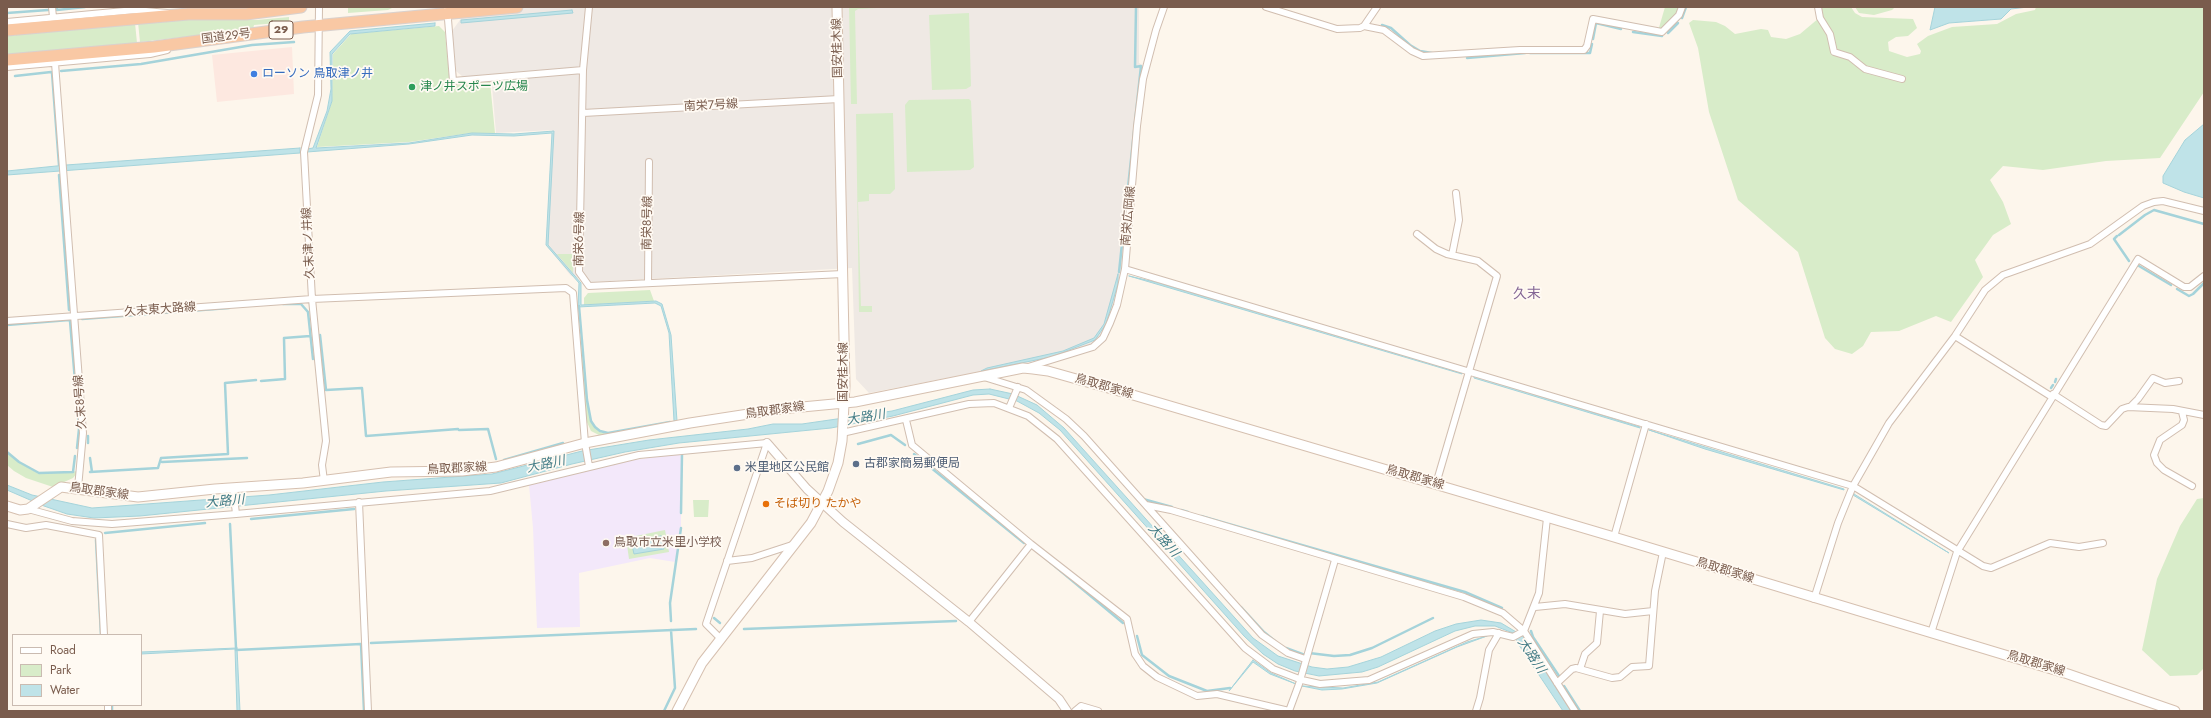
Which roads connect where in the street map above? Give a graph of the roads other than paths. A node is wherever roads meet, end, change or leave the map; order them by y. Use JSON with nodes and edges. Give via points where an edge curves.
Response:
{"nodes":[{"id":1,"x":52,"y":7,"type":"edge"},
{"id":2,"x":301,"y":7,"type":"edge"},
{"id":3,"x":319,"y":7,"type":"edge"},
{"id":4,"x":517,"y":7,"type":"edge"},
{"id":5,"x":589,"y":7,"type":"edge"},
{"id":6,"x":837,"y":7,"type":"edge"},
{"id":7,"x":1164,"y":7,"type":"edge"},
{"id":8,"x":1266,"y":7,"type":"edge"},
{"id":9,"x":1377,"y":7,"type":"edge"},
{"id":10,"x":1682,"y":7,"type":"edge"},
{"id":11,"x":1818,"y":7,"type":"edge"},
{"id":12,"x":447,"y":10,"type":"edge"},
{"id":13,"x":175,"y":15,"type":"junction"},
{"id":14,"x":53,"y":17,"type":"junction"},
{"id":15,"x":7,"y":22,"type":"edge"},
{"id":16,"x":319,"y":26,"type":"junction"},
{"id":17,"x":1364,"y":26,"type":"junction"},
{"id":18,"x":7,"y":30,"type":"edge"},
{"id":19,"x":51,"y":59,"type":"junction"},
{"id":20,"x":7,"y":60,"type":"edge"},
{"id":21,"x":7,"y":68,"type":"edge"},
{"id":22,"x":583,"y":70,"type":"junction"},
{"id":23,"x":1902,"y":79,"type":"dead end"},
{"id":24,"x":839,"y":100,"type":"junction"},
{"id":25,"x":583,"y":113,"type":"junction"},
{"id":26,"x":649,"y":162,"type":"dead end"},
{"id":27,"x":1456,"y":193,"type":"dead end"},
{"id":28,"x":2204,"y":211,"type":"edge"},
{"id":29,"x":1417,"y":234,"type":"dead end"},
{"id":30,"x":1452,"y":255,"type":"junction"},
{"id":31,"x":1124,"y":269,"type":"junction"},
{"id":32,"x":843,"y":274,"type":"junction"},
{"id":33,"x":2204,"y":276,"type":"edge"},
{"id":34,"x":648,"y":283,"type":"junction"},
{"id":35,"x":312,"y":299,"type":"junction"},
{"id":36,"x":74,"y":316,"type":"junction"},
{"id":37,"x":7,"y":321,"type":"edge"},
{"id":38,"x":1955,"y":336,"type":"junction"},
{"id":39,"x":1023,"y":368,"type":"junction"},
{"id":40,"x":1469,"y":371,"type":"junction"},
{"id":41,"x":984,"y":377,"type":"junction"},
{"id":42,"x":2179,"y":381,"type":"dead end"},
{"id":43,"x":1018,"y":387,"type":"junction"},
{"id":44,"x":2052,"y":395,"type":"junction"},
{"id":45,"x":844,"y":403,"type":"junction"},
{"id":46,"x":2130,"y":407,"type":"junction"},
{"id":47,"x":1009,"y":408,"type":"junction"},
{"id":48,"x":2182,"y":412,"type":"junction"},
{"id":49,"x":2204,"y":415,"type":"edge"},
{"id":50,"x":906,"y":420,"type":"junction"},
{"id":51,"x":1646,"y":424,"type":"junction"},
{"id":52,"x":842,"y":431,"type":"junction"},
{"id":53,"x":766,"y":442,"type":"junction"},
{"id":54,"x":585,"y":445,"type":"junction"},
{"id":55,"x":589,"y":466,"type":"junction"},
{"id":56,"x":324,"y":481,"type":"junction"},
{"id":57,"x":1436,"y":484,"type":"junction"},
{"id":58,"x":1853,"y":486,"type":"junction"},
{"id":59,"x":2192,"y":486,"type":"dead end"},
{"id":60,"x":78,"y":488,"type":"junction"},
{"id":61,"x":234,"y":490,"type":"junction"},
{"id":62,"x":359,"y":502,"type":"junction"},
{"id":63,"x":822,"y":503,"type":"junction"},
{"id":64,"x":7,"y":506,"type":"edge"},
{"id":65,"x":1146,"y":506,"type":"junction"},
{"id":66,"x":30,"y":507,"type":"junction"},
{"id":67,"x":236,"y":513,"type":"junction"},
{"id":68,"x":1548,"y":518,"type":"junction"},
{"id":69,"x":7,"y":524,"type":"edge"},
{"id":70,"x":1614,"y":536,"type":"junction"},
{"id":71,"x":2103,"y":543,"type":"dead end"},
{"id":72,"x":796,"y":544,"type":"junction"},
{"id":73,"x":1031,"y":544,"type":"junction"},
{"id":74,"x":1663,"y":552,"type":"junction"},
{"id":75,"x":1957,"y":552,"type":"junction"},
{"id":76,"x":1335,"y":560,"type":"junction"},
{"id":77,"x":727,"y":561,"type":"junction"},
{"id":78,"x":1814,"y":598,"type":"junction"},
{"id":79,"x":1535,"y":606,"type":"junction"},
{"id":80,"x":1600,"y":611,"type":"junction"},
{"id":81,"x":1653,"y":611,"type":"junction"},
{"id":82,"x":970,"y":622,"type":"junction"},
{"id":83,"x":1523,"y":632,"type":"junction"},
{"id":84,"x":1499,"y":633,"type":"junction"},
{"id":85,"x":1931,"y":633,"type":"junction"},
{"id":86,"x":104,"y":634,"type":"edge"},
{"id":87,"x":721,"y":639,"type":"junction"},
{"id":88,"x":1305,"y":659,"type":"junction"},
{"id":89,"x":1580,"y":669,"type":"junction"},
{"id":90,"x":1300,"y":679,"type":"junction"},
{"id":91,"x":1557,"y":683,"type":"junction"},
{"id":92,"x":368,"y":711,"type":"edge"},
{"id":93,"x":677,"y":711,"type":"edge"},
{"id":94,"x":1067,"y":711,"type":"edge"},
{"id":95,"x":1075,"y":711,"type":"edge"},
{"id":96,"x":1098,"y":711,"type":"edge"},
{"id":97,"x":1289,"y":711,"type":"edge"},
{"id":98,"x":1476,"y":711,"type":"edge"},
{"id":99,"x":1575,"y":711,"type":"edge"},
{"id":100,"x":2175,"y":711,"type":"edge"}],
"edges":[{"from":1,"to":14,"type":"street"},
{"from":2,"to":13,"type":"highway","name":"国道29号","number":"29","via":[[246,14]]},
{"from":3,"to":16,"type":"street","name":"久末津ノ井線"},
{"from":4,"to":12,"type":"highway","name":"国道29号","number":"29"},
{"from":5,"to":22,"type":"street","name":"南栄6号線"},
{"from":6,"to":24,"type":"main road","name":"国安桂木線"},
{"from":7,"to":31,"type":"street","name":"南栄広岡線","via":[[1143,79]]},
{"from":8,"to":17,"type":"street","via":[[1337,29]]},
{"from":9,"to":17,"type":"street"},
{"from":10,"to":17,"type":"street","via":[[1679,15],[1662,32],[1593,18],[1584,50],[1520,50],[1423,56],[1384,30]]},
{"from":11,"to":23,"type":"street","via":[[1820,18],[1830,34],[1834,52],[1850,57],[1865,69]]},
{"from":12,"to":16,"type":"highway","name":"国道29号","number":"29"},
{"from":12,"to":22,"type":"street","via":[[453,81]]},
{"from":13,"to":14,"type":"street","via":[[135,10]]},
{"from":13,"to":18,"type":"highway","name":"国道29号","number":"29"},
{"from":14,"to":15,"type":"street"},
{"from":16,"to":19,"type":"highway","name":"国道29号","number":"29"},
{"from":16,"to":35,"type":"street","name":"久末津ノ井線","via":[[318,95],[304,152]]},
{"from":19,"to":20,"type":"highway","name":"国道29号","number":"29"},
{"from":19,"to":21,"type":"street"},
{"from":19,"to":36,"type":"street","name":"久末8号線"},
{"from":22,"to":25,"type":"street","name":"南栄6号線"},
{"from":24,"to":25,"type":"street","name":"南栄7号線"},
{"from":24,"to":32,"type":"main road","name":"国安桂木線"},
{"from":25,"to":34,"type":"street","name":"南栄6号線","via":[[579,272],[589,286]]},
{"from":26,"to":34,"type":"street","name":"南栄8号線"},
{"from":27,"to":30,"type":"street","via":[[1460,220]]},
{"from":28,"to":38,"type":"street","via":[[2163,201],[2154,202],[2143,206],[2090,244],[2003,275],[1985,290]]},
{"from":29,"to":30,"type":"street","via":[[1436,250]]},
{"from":30,"to":40,"type":"street","via":[[1478,261],[1497,276]]},
{"from":31,"to":39,"type":"street","name":"南栄広岡線","via":[[1117,305],[1103,338],[1093,347]]},
{"from":31,"to":40,"type":"street"},
{"from":32,"to":34,"type":"street","name":"南栄6号線"},
{"from":32,"to":45,"type":"main road","name":"国安桂木線"},
{"from":33,"to":44,"type":"street","via":[[2190,287],[2184,287],[2138,259]]},
{"from":35,"to":36,"type":"street","name":"久末東大路線"},
{"from":35,"to":54,"type":"street","name":"久末東大路線","via":[[566,288],[573,293]]},
{"from":35,"to":56,"type":"street","name":"久末津ノ井線","via":[[326,441],[322,465]]},
{"from":36,"to":37,"type":"street","name":"久末東大路線"},
{"from":36,"to":60,"type":"street","name":"久末8号線","via":[[83,433]]},
{"from":38,"to":44,"type":"street"},
{"from":38,"to":58,"type":"street","via":[[1889,423]]},
{"from":39,"to":41,"type":"main road","name":"鳥取郡家線"},
{"from":39,"to":57,"type":"main road","name":"鳥取郡家線","via":[[1048,371],[1134,395]]},
{"from":40,"to":51,"type":"street"},
{"from":40,"to":57,"type":"street"},
{"from":41,"to":43,"type":"street"},
{"from":41,"to":45,"type":"main road","name":"鳥取郡家線"},
{"from":42,"to":46,"type":"street","via":[[2165,382],[2153,378]]},
{"from":43,"to":47,"type":"street"},
{"from":43,"to":65,"type":"street","via":[[1055,409],[1066,419]]},
{"from":44,"to":46,"type":"street","via":[[2106,426],[2122,409]]},
{"from":44,"to":75,"type":"street"},
{"from":45,"to":52,"type":"main road","name":"国安桂木線"},
{"from":45,"to":54,"type":"main road","name":"鳥取郡家線","via":[[690,423]]},
{"from":46,"to":48,"type":"street","via":[[2174,409]]},
{"from":47,"to":50,"type":"street","via":[[994,403],[969,404]]},
{"from":47,"to":90,"type":"street","via":[[1036,421],[1057,439],[1245,648],[1273,669]]},
{"from":48,"to":49,"type":"street"},
{"from":48,"to":59,"type":"street","via":[[2182,425],[2160,440],[2154,455],[2164,470]]},
{"from":50,"to":52,"type":"street"},
{"from":50,"to":73,"type":"street","via":[[912,445]]},
{"from":51,"to":58,"type":"street"},
{"from":51,"to":70,"type":"street"},
{"from":52,"to":63,"type":"main road","name":"国安桂木線","via":[[838,463]]},
{"from":53,"to":55,"type":"street","via":[[639,455]]},
{"from":53,"to":63,"type":"street","via":[[807,490]]},
{"from":53,"to":77,"type":"street"},
{"from":54,"to":55,"type":"street","name":"久末東大路線"},
{"from":54,"to":56,"type":"main road","name":"鳥取郡家線","via":[[496,467],[462,471],[390,472]]},
{"from":55,"to":62,"type":"street","via":[[490,491]]},
{"from":56,"to":61,"type":"main road","name":"鳥取郡家線"},
{"from":57,"to":68,"type":"main road","name":"鳥取郡家線"},
{"from":58,"to":75,"type":"street"},
{"from":58,"to":78,"type":"street"},
{"from":60,"to":61,"type":"main road","name":"鳥取郡家線","via":[[107,495],[138,497]]},
{"from":60,"to":66,"type":"main road","name":"鳥取郡家線","via":[[62,487]]},
{"from":61,"to":67,"type":"street"},
{"from":62,"to":67,"type":"street"},
{"from":62,"to":92,"type":"street"},
{"from":63,"to":72,"type":"main road","name":"国安桂木線"},
{"from":63,"to":82,"type":"street"},
{"from":64,"to":66,"type":"main road","via":[[20,510]]},
{"from":65,"to":76,"type":"street","via":[[1171,510]]},
{"from":65,"to":88,"type":"street","via":[[1262,635],[1288,653]]},
{"from":66,"to":67,"type":"street","via":[[72,521],[106,524]]},
{"from":68,"to":70,"type":"main road","name":"鳥取郡家線"},
{"from":68,"to":79,"type":"street","via":[[1539,593]]},
{"from":69,"to":86,"type":"street","via":[[26,528],[46,525],[99,535]]},
{"from":70,"to":74,"type":"main road","name":"鳥取郡家線"},
{"from":71,"to":75,"type":"street","via":[[2079,547],[2050,543],[1991,568]]},
{"from":72,"to":77,"type":"street","via":[[752,558]]},
{"from":72,"to":87,"type":"main road","name":"国安桂木線"},
{"from":73,"to":82,"type":"street"},
{"from":73,"to":97,"type":"street","via":[[1127,619],[1135,654],[1143,666],[1157,677],[1197,696],[1217,694]]},
{"from":74,"to":78,"type":"main road","name":"鳥取郡家線"},
{"from":74,"to":81,"type":"street"},
{"from":75,"to":85,"type":"street"},
{"from":76,"to":83,"type":"street","via":[[1469,599],[1503,613]]},
{"from":76,"to":88,"type":"street"},
{"from":77,"to":87,"type":"street","via":[[706,624]]},
{"from":78,"to":85,"type":"main road","name":"鳥取郡家線"},
{"from":79,"to":80,"type":"street","via":[[1565,604]]},
{"from":79,"to":83,"type":"street"},
{"from":80,"to":81,"type":"street","via":[[1625,614]]},
{"from":80,"to":89,"type":"street","via":[[1597,643],[1585,654]]},
{"from":81,"to":89,"type":"street","via":[[1649,666],[1632,667],[1620,677],[1612,678]]},
{"from":82,"to":94,"type":"street","via":[[1059,699]]},
{"from":83,"to":84,"type":"street","via":[[1513,638]]},
{"from":83,"to":91,"type":"street"},
{"from":84,"to":90,"type":"street","via":[[1484,632],[1461,638],[1369,680],[1320,684]]},
{"from":84,"to":98,"type":"street","via":[[1489,650]]},
{"from":85,"to":100,"type":"main road","name":"鳥取郡家線","via":[[2068,674]]},
{"from":87,"to":93,"type":"main road","name":"国安桂木線","via":[[702,663]]},
{"from":88,"to":90,"type":"street"},
{"from":89,"to":91,"type":"street","via":[[1572,669]]},
{"from":90,"to":97,"type":"street"},
{"from":91,"to":99,"type":"street"},
{"from":95,"to":96,"type":"street","via":[[1081,706]]}]}
